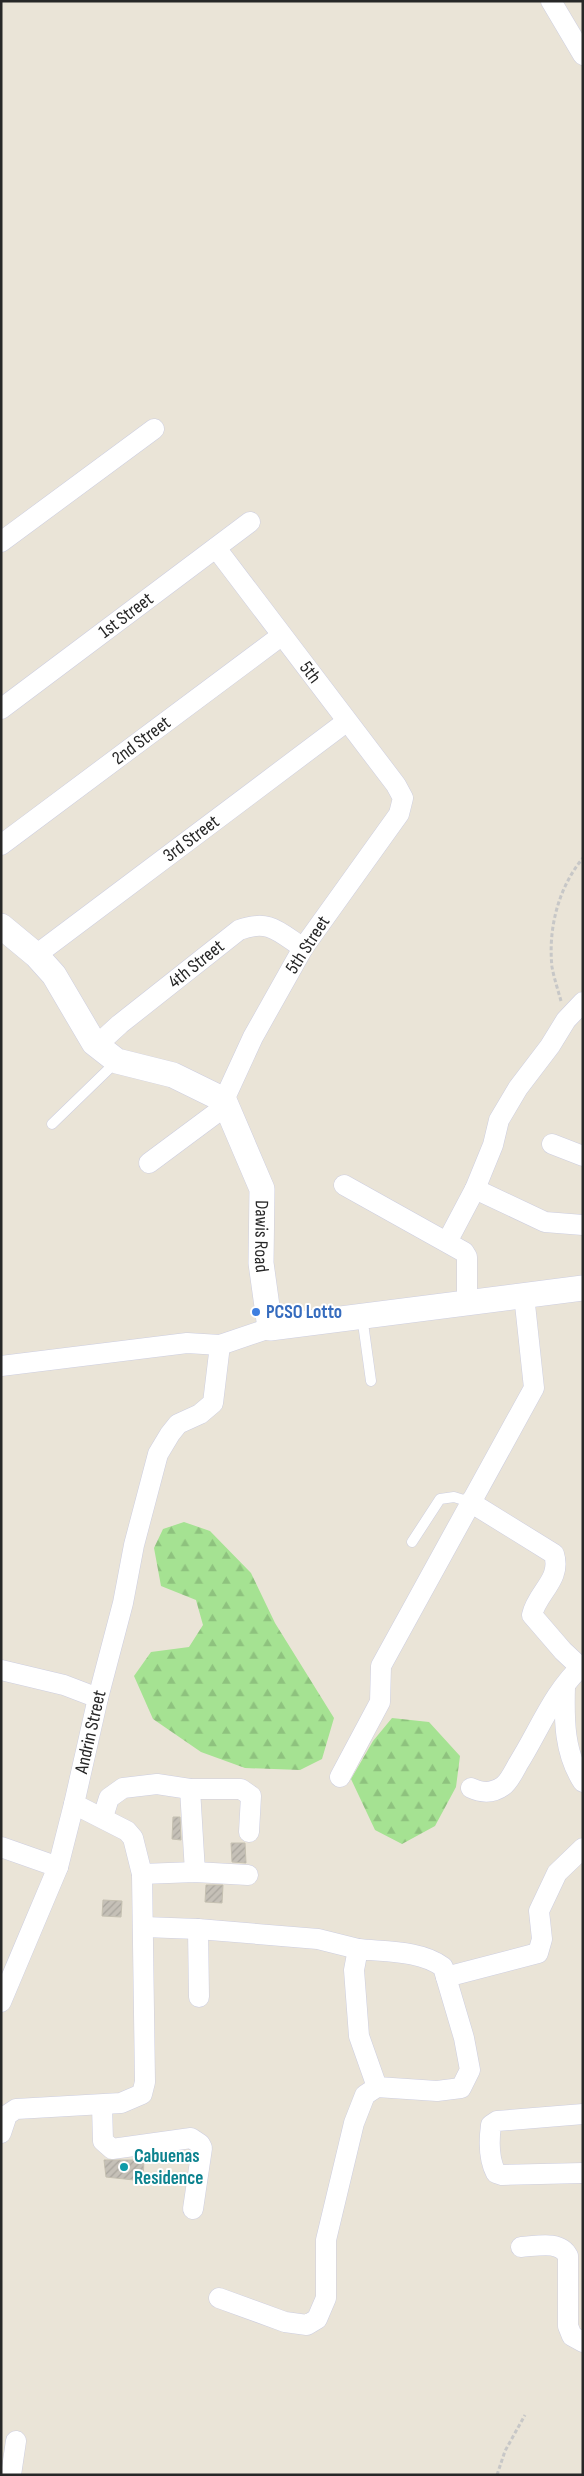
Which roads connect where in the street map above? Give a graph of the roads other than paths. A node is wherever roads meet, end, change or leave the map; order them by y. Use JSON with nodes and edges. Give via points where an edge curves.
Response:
{"nodes":[{"id":1,"x":551,"y":1,"type":"edge"},
{"id":2,"x":583,"y":55,"type":"edge"},
{"id":3,"x":154,"y":429,"type":"dead end"},
{"id":4,"x":250,"y":522,"type":"dead end"},
{"id":5,"x":1,"y":542,"type":"edge"},
{"id":6,"x":216,"y":548,"type":"junction"},
{"id":7,"x":281,"y":636,"type":"junction"},
{"id":8,"x":1,"y":709,"type":"edge"},
{"id":9,"x":346,"y":722,"type":"junction"},
{"id":10,"x":403,"y":798,"type":"joint"},
{"id":11,"x":1,"y":845,"type":"edge"},
{"id":12,"x":1,"y":926,"type":"edge"},
{"id":13,"x":302,"y":948,"type":"junction"},
{"id":14,"x":36,"y":955,"type":"junction"},
{"id":15,"x":583,"y":1002,"type":"edge"},
{"id":16,"x":97,"y":1045,"type":"junction"},
{"id":17,"x":117,"y":1061,"type":"junction"},
{"id":18,"x":226,"y":1102,"type":"junction"},
{"id":19,"x":52,"y":1124,"type":"dead end"},
{"id":20,"x":552,"y":1144,"type":"dead end"},
{"id":21,"x":583,"y":1156,"type":"edge"},
{"id":22,"x":149,"y":1163,"type":"dead end"},
{"id":23,"x":344,"y":1185,"type":"dead end"},
{"id":24,"x":475,"y":1189,"type":"junction"},
{"id":25,"x":583,"y":1225,"type":"edge"},
{"id":26,"x":447,"y":1242,"type":"junction"},
{"id":27,"x":583,"y":1288,"type":"edge"},
{"id":28,"x":524,"y":1296,"type":"junction"},
{"id":29,"x":467,"y":1303,"type":"junction"},
{"id":30,"x":362,"y":1316,"type":"junction"},
{"id":31,"x":270,"y":1328,"type":"junction"},
{"id":32,"x":220,"y":1345,"type":"junction"},
{"id":33,"x":1,"y":1366,"type":"edge"},
{"id":34,"x":371,"y":1381,"type":"dead end"},
{"id":35,"x":470,"y":1502,"type":"junction"},
{"id":36,"x":412,"y":1542,"type":"dead end"},
{"id":37,"x":581,"y":1666,"type":"edge"},
{"id":38,"x":1,"y":1670,"type":"edge"},
{"id":39,"x":565,"y":1686,"type":"junction"},
{"id":40,"x":98,"y":1698,"type":"junction"},
{"id":41,"x":340,"y":1777,"type":"dead end"},
{"id":42,"x":583,"y":1782,"type":"edge"},
{"id":43,"x":471,"y":1788,"type":"dead end"},
{"id":44,"x":190,"y":1789,"type":"junction"},
{"id":45,"x":74,"y":1804,"type":"junction"},
{"id":46,"x":103,"y":1817,"type":"junction"},
{"id":47,"x":249,"y":1832,"type":"dead end"},
{"id":48,"x":1,"y":1847,"type":"edge"},
{"id":49,"x":583,"y":1848,"type":"edge"},
{"id":50,"x":58,"y":1867,"type":"junction"},
{"id":51,"x":196,"y":1872,"type":"junction"},
{"id":52,"x":142,"y":1874,"type":"junction"},
{"id":53,"x":248,"y":1875,"type":"dead end"},
{"id":54,"x":144,"y":1927,"type":"junction"},
{"id":55,"x":198,"y":1929,"type":"junction"},
{"id":56,"x":358,"y":1950,"type":"junction"},
{"id":57,"x":446,"y":1977,"type":"junction"},
{"id":58,"x":199,"y":1997,"type":"dead end"},
{"id":59,"x":1,"y":2002,"type":"edge"},
{"id":60,"x":377,"y":2087,"type":"junction"},
{"id":61,"x":111,"y":2104,"type":"junction"},
{"id":62,"x":583,"y":2114,"type":"edge"},
{"id":63,"x":1,"y":2134,"type":"edge"},
{"id":64,"x":583,"y":2173,"type":"edge"},
{"id":65,"x":193,"y":2208,"type":"dead end"},
{"id":66,"x":521,"y":2247,"type":"dead end"},
{"id":67,"x":219,"y":2298,"type":"dead end"},
{"id":68,"x":578,"y":2339,"type":"edge"},
{"id":69,"x":16,"y":2441,"type":"dead end"},
{"id":70,"x":11,"y":2475,"type":"edge"}],
"edges":[{"from":1,"to":2,"type":"street"},
{"from":3,"to":5,"type":"street"},
{"from":4,"to":6,"type":"street","name":"1st Street"},
{"from":6,"to":7,"type":"street","name":"5th"},
{"from":6,"to":8,"type":"street","name":"1st Street"},
{"from":7,"to":9,"type":"street","name":"5th"},
{"from":7,"to":11,"type":"street","name":"2nd Street"},
{"from":9,"to":10,"type":"street","name":"5th"},
{"from":9,"to":14,"type":"street","name":"3rd Street"},
{"from":10,"to":13,"type":"street","name":"5th Street","via":[[399,814]]},
{"from":12,"to":14,"type":"street"},
{"from":13,"to":16,"type":"street","name":"4th Street","via":[[274,927],[256,924],[239,930]]},
{"from":13,"to":18,"type":"street","name":"5th Street","via":[[253,1037]]},
{"from":14,"to":16,"type":"street","via":[[54,976]]},
{"from":15,"to":24,"type":"street","via":[[566,1020],[499,1120],[493,1145]]},
{"from":16,"to":17,"type":"street"},
{"from":17,"to":18,"type":"street","via":[[173,1075]]},
{"from":17,"to":19,"type":"lane"},
{"from":18,"to":22,"type":"street"},
{"from":18,"to":31,"type":"street","name":"Dawis Road","via":[[262,1189],[261,1263]]},
{"from":20,"to":21,"type":"street"},
{"from":23,"to":26,"type":"street"},
{"from":24,"to":25,"type":"street","via":[[545,1222]]},
{"from":24,"to":26,"type":"street"},
{"from":26,"to":29,"type":"street","via":[[467,1257]]},
{"from":27,"to":28,"type":"street"},
{"from":28,"to":29,"type":"street"},
{"from":28,"to":35,"type":"street","via":[[534,1388]]},
{"from":29,"to":30,"type":"street"},
{"from":30,"to":31,"type":"street"},
{"from":30,"to":34,"type":"lane"},
{"from":31,"to":32,"type":"street"},
{"from":32,"to":33,"type":"street","via":[[188,1343]]},
{"from":32,"to":40,"type":"street","name":"Andrin Street","via":[[213,1403],[200,1414],[178,1424],[158,1454]]},
{"from":35,"to":36,"type":"lane","via":[[454,1497],[440,1498]]},
{"from":35,"to":37,"type":"street","via":[[554,1554],[557,1562],[550,1585],[532,1615],[563,1652]]},
{"from":35,"to":41,"type":"street","via":[[381,1666],[380,1702]]},
{"from":37,"to":39,"type":"street"},
{"from":38,"to":40,"type":"street","via":[[64,1685]]},
{"from":39,"to":42,"type":"street","via":[[564,1726],[574,1768]]},
{"from":39,"to":43,"type":"street","via":[[552,1702],[530,1746],[504,1785],[486,1792]]},
{"from":40,"to":45,"type":"street","name":"Andrin Street"},
{"from":44,"to":46,"type":"street","via":[[157,1784],[123,1788],[109,1798]]},
{"from":44,"to":47,"type":"street","via":[[241,1789],[251,1796]]},
{"from":44,"to":51,"type":"street"},
{"from":45,"to":46,"type":"street"},
{"from":45,"to":50,"type":"street","name":"Andrin Street"},
{"from":46,"to":52,"type":"street","via":[[133,1838]]},
{"from":48,"to":50,"type":"street"},
{"from":49,"to":57,"type":"street","via":[[557,1873],[539,1911],[542,1939],[538,1953]]},
{"from":50,"to":59,"type":"street","name":"Andrin Street"},
{"from":51,"to":52,"type":"street"},
{"from":51,"to":53,"type":"street"},
{"from":52,"to":54,"type":"street"},
{"from":54,"to":55,"type":"street"},
{"from":54,"to":61,"type":"street","via":[[145,2082],[142,2094]]},
{"from":55,"to":56,"type":"street","via":[[318,1939]]},
{"from":55,"to":58,"type":"street"},
{"from":56,"to":57,"type":"street","via":[[426,1958],[442,1967]]},
{"from":56,"to":60,"type":"street","via":[[354,1970],[359,2036]]},
{"from":57,"to":60,"type":"street","via":[[470,2070],[461,2088],[437,2091]]},
{"from":60,"to":67,"type":"street","via":[[365,2095],[354,2124],[326,2240],[326,2298],[317,2320],[307,2325],[285,2322]]},
{"from":61,"to":63,"type":"street","via":[[16,2109],[7,2115]]},
{"from":61,"to":65,"type":"street","via":[[103,2141],[112,2149],[191,2138],[200,2144]]},
{"from":62,"to":64,"type":"street","via":[[497,2121],[491,2125],[492,2166],[496,2173]]},
{"from":66,"to":68,"type":"street","via":[[557,2246],[564,2249],[568,2256],[568,2326]]},
{"from":69,"to":70,"type":"street"}]}
